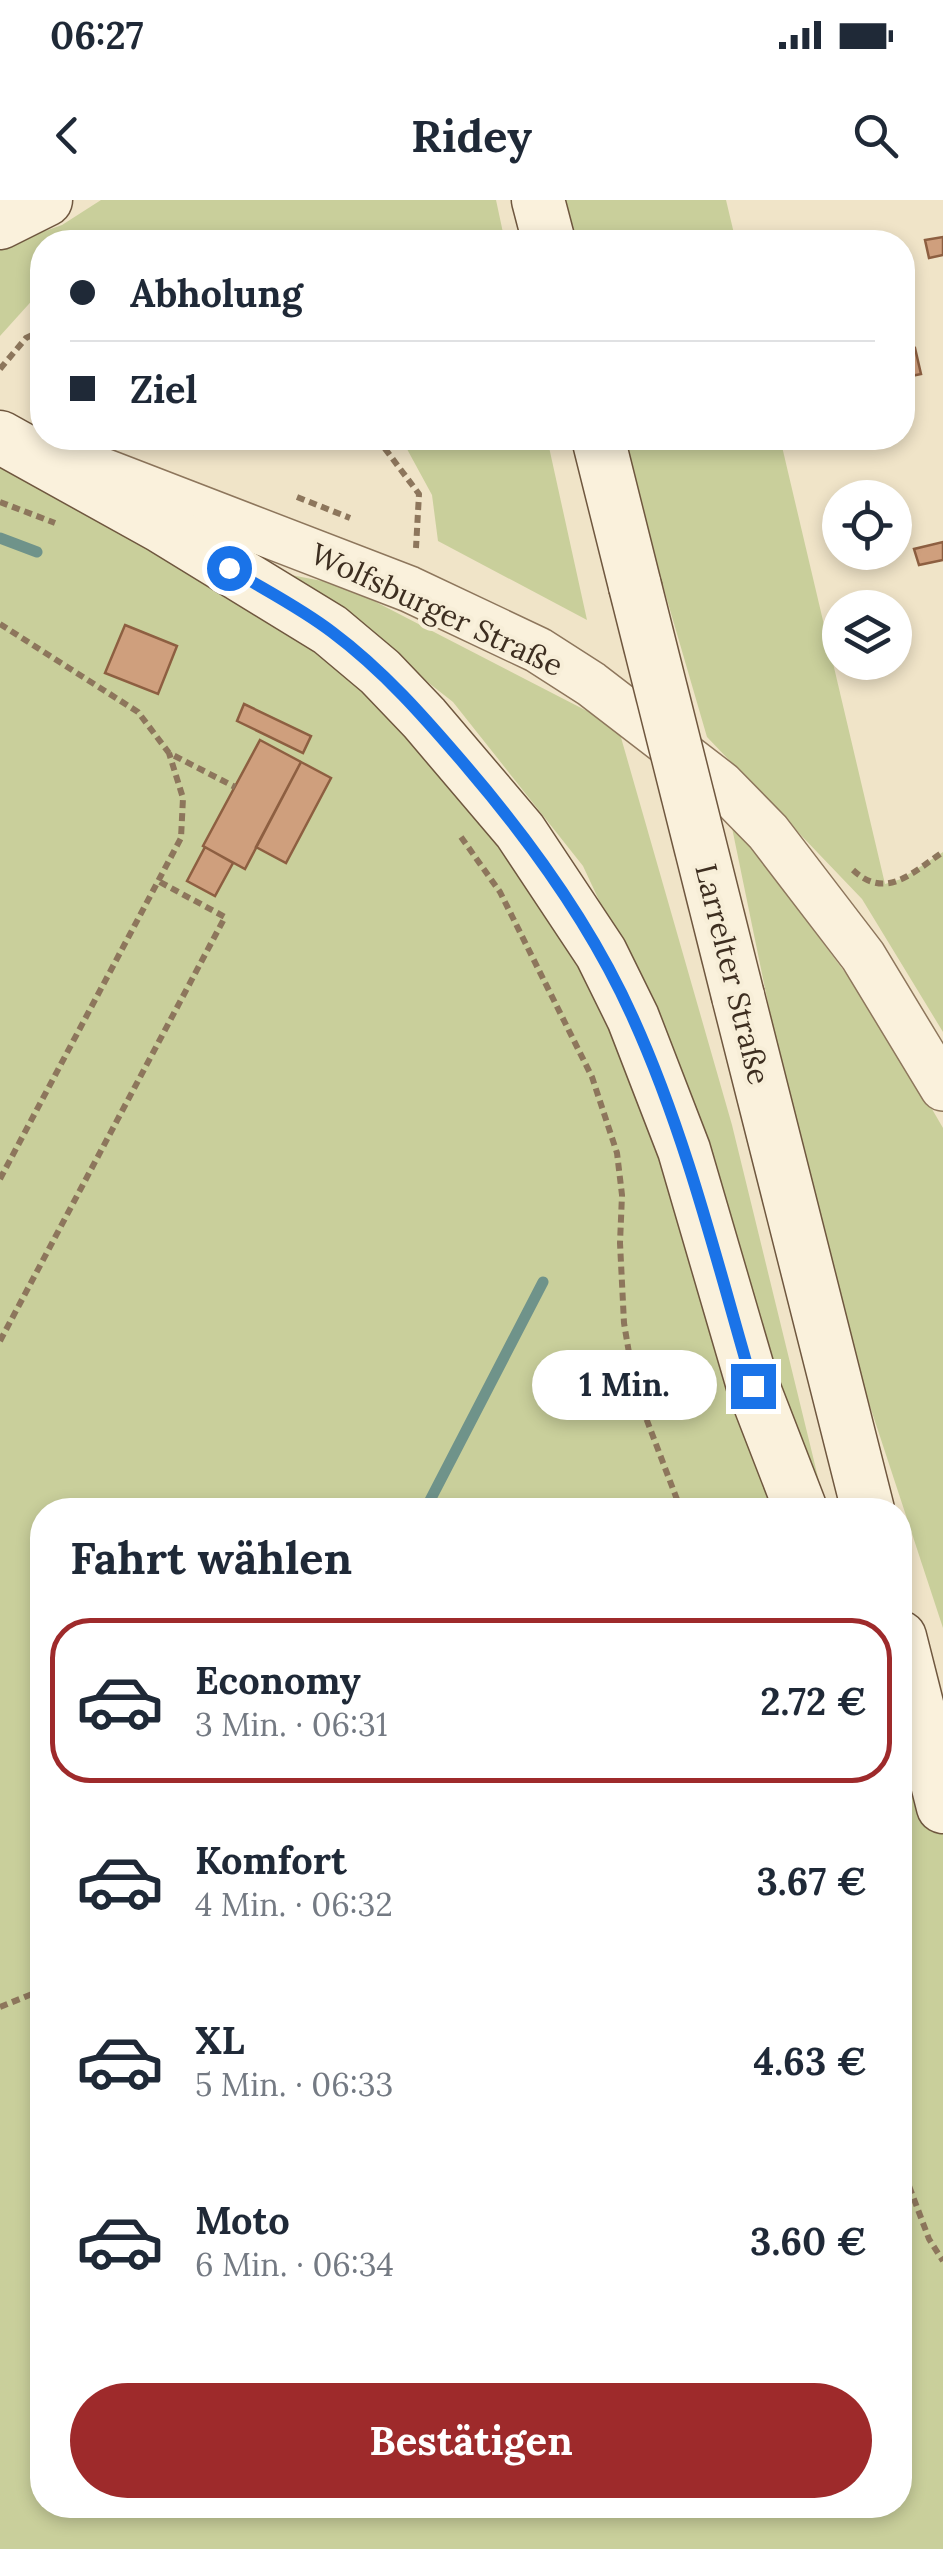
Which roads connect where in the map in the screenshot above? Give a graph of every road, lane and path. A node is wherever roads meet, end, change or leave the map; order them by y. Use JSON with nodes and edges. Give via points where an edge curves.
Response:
{"nodes":[{"id":1,"x":46,"y":200,"type":"edge"},
{"id":2,"x":538,"y":200,"type":"edge"},
{"id":3,"x":0,"y":223,"type":"edge"},
{"id":4,"x":546,"y":230,"type":"edge"},
{"id":5,"x":30,"y":336,"type":"edge"},
{"id":6,"x":0,"y":369,"type":"edge"},
{"id":7,"x":0,"y":433,"type":"edge"},
{"id":8,"x":30,"y":444,"type":"edge"},
{"id":9,"x":45,"y":450,"type":"edge"},
{"id":10,"x":386,"y":450,"type":"edge"},
{"id":11,"x":601,"y":450,"type":"edge"},
{"id":12,"x":0,"y":502,"type":"edge"},
{"id":13,"x":68,"y":528,"type":"dead end"},
{"id":14,"x":409,"y":588,"type":"junction"},
{"id":15,"x":0,"y":624,"type":"edge"},
{"id":16,"x":169,"y":753,"type":"junction"},
{"id":17,"x":235,"y":787,"type":"dead end"},
{"id":18,"x":458,"y":832,"type":"dead end"},
{"id":19,"x":158,"y":881,"type":"junction"},
{"id":20,"x":943,"y":1088,"type":"edge"},
{"id":21,"x":0,"y":1179,"type":"edge"},
{"id":22,"x":0,"y":1341,"type":"edge"},
{"id":23,"x":676,"y":1498,"type":"edge"},
{"id":24,"x":797,"y":1498,"type":"edge"},
{"id":25,"x":865,"y":1498,"type":"edge"},
{"id":26,"x":912,"y":1684,"type":"edge"},
{"id":27,"x":912,"y":1751,"type":"edge"},
{"id":28,"x":943,"y":1807,"type":"edge"},
{"id":29,"x":943,"y":1818,"type":"edge"},
{"id":30,"x":30,"y":1995,"type":"edge"},
{"id":31,"x":0,"y":2007,"type":"edge"},
{"id":32,"x":912,"y":2194,"type":"edge"},
{"id":33,"x":943,"y":2261,"type":"edge"}],
"edges":[{"from":1,"to":3,"type":"main road"},
{"from":2,"to":4,"type":"main road"},
{"from":5,"to":6,"type":"path"},
{"from":7,"to":8,"type":"street","name":"Wolfsburger Straße"},
{"from":7,"to":24,"type":"main road","via":[[330,630],[424,718],[520,831],[601,954],[641,1036],[684,1150],[753,1386]]},
{"from":9,"to":14,"type":"street","name":"Wolfsburger Straße"},
{"from":10,"to":14,"type":"path","via":[[419,494]]},
{"from":11,"to":25,"type":"main road","name":"Larrelter Straße","bridge":true},
{"from":12,"to":13,"type":"path"},
{"from":14,"to":20,"type":"street","name":"Wolfsburger Straße","via":[[538,650],[591,684],[742,802],[863,956]]},
{"from":15,"to":16,"type":"path","via":[[138,712]]},
{"from":16,"to":17,"type":"path"},
{"from":16,"to":19,"type":"path","via":[[182,798],[181,838]]},
{"from":18,"to":23,"type":"path","via":[[500,892],[592,1077],[617,1153],[624,1323],[635,1389]]},
{"from":19,"to":21,"type":"path"},
{"from":19,"to":22,"type":"path","via":[[225,917]]},
{"from":26,"to":28,"type":"main road"},
{"from":27,"to":29,"type":"main road"},
{"from":30,"to":31,"type":"path"},
{"from":32,"to":33,"type":"path"}]}
